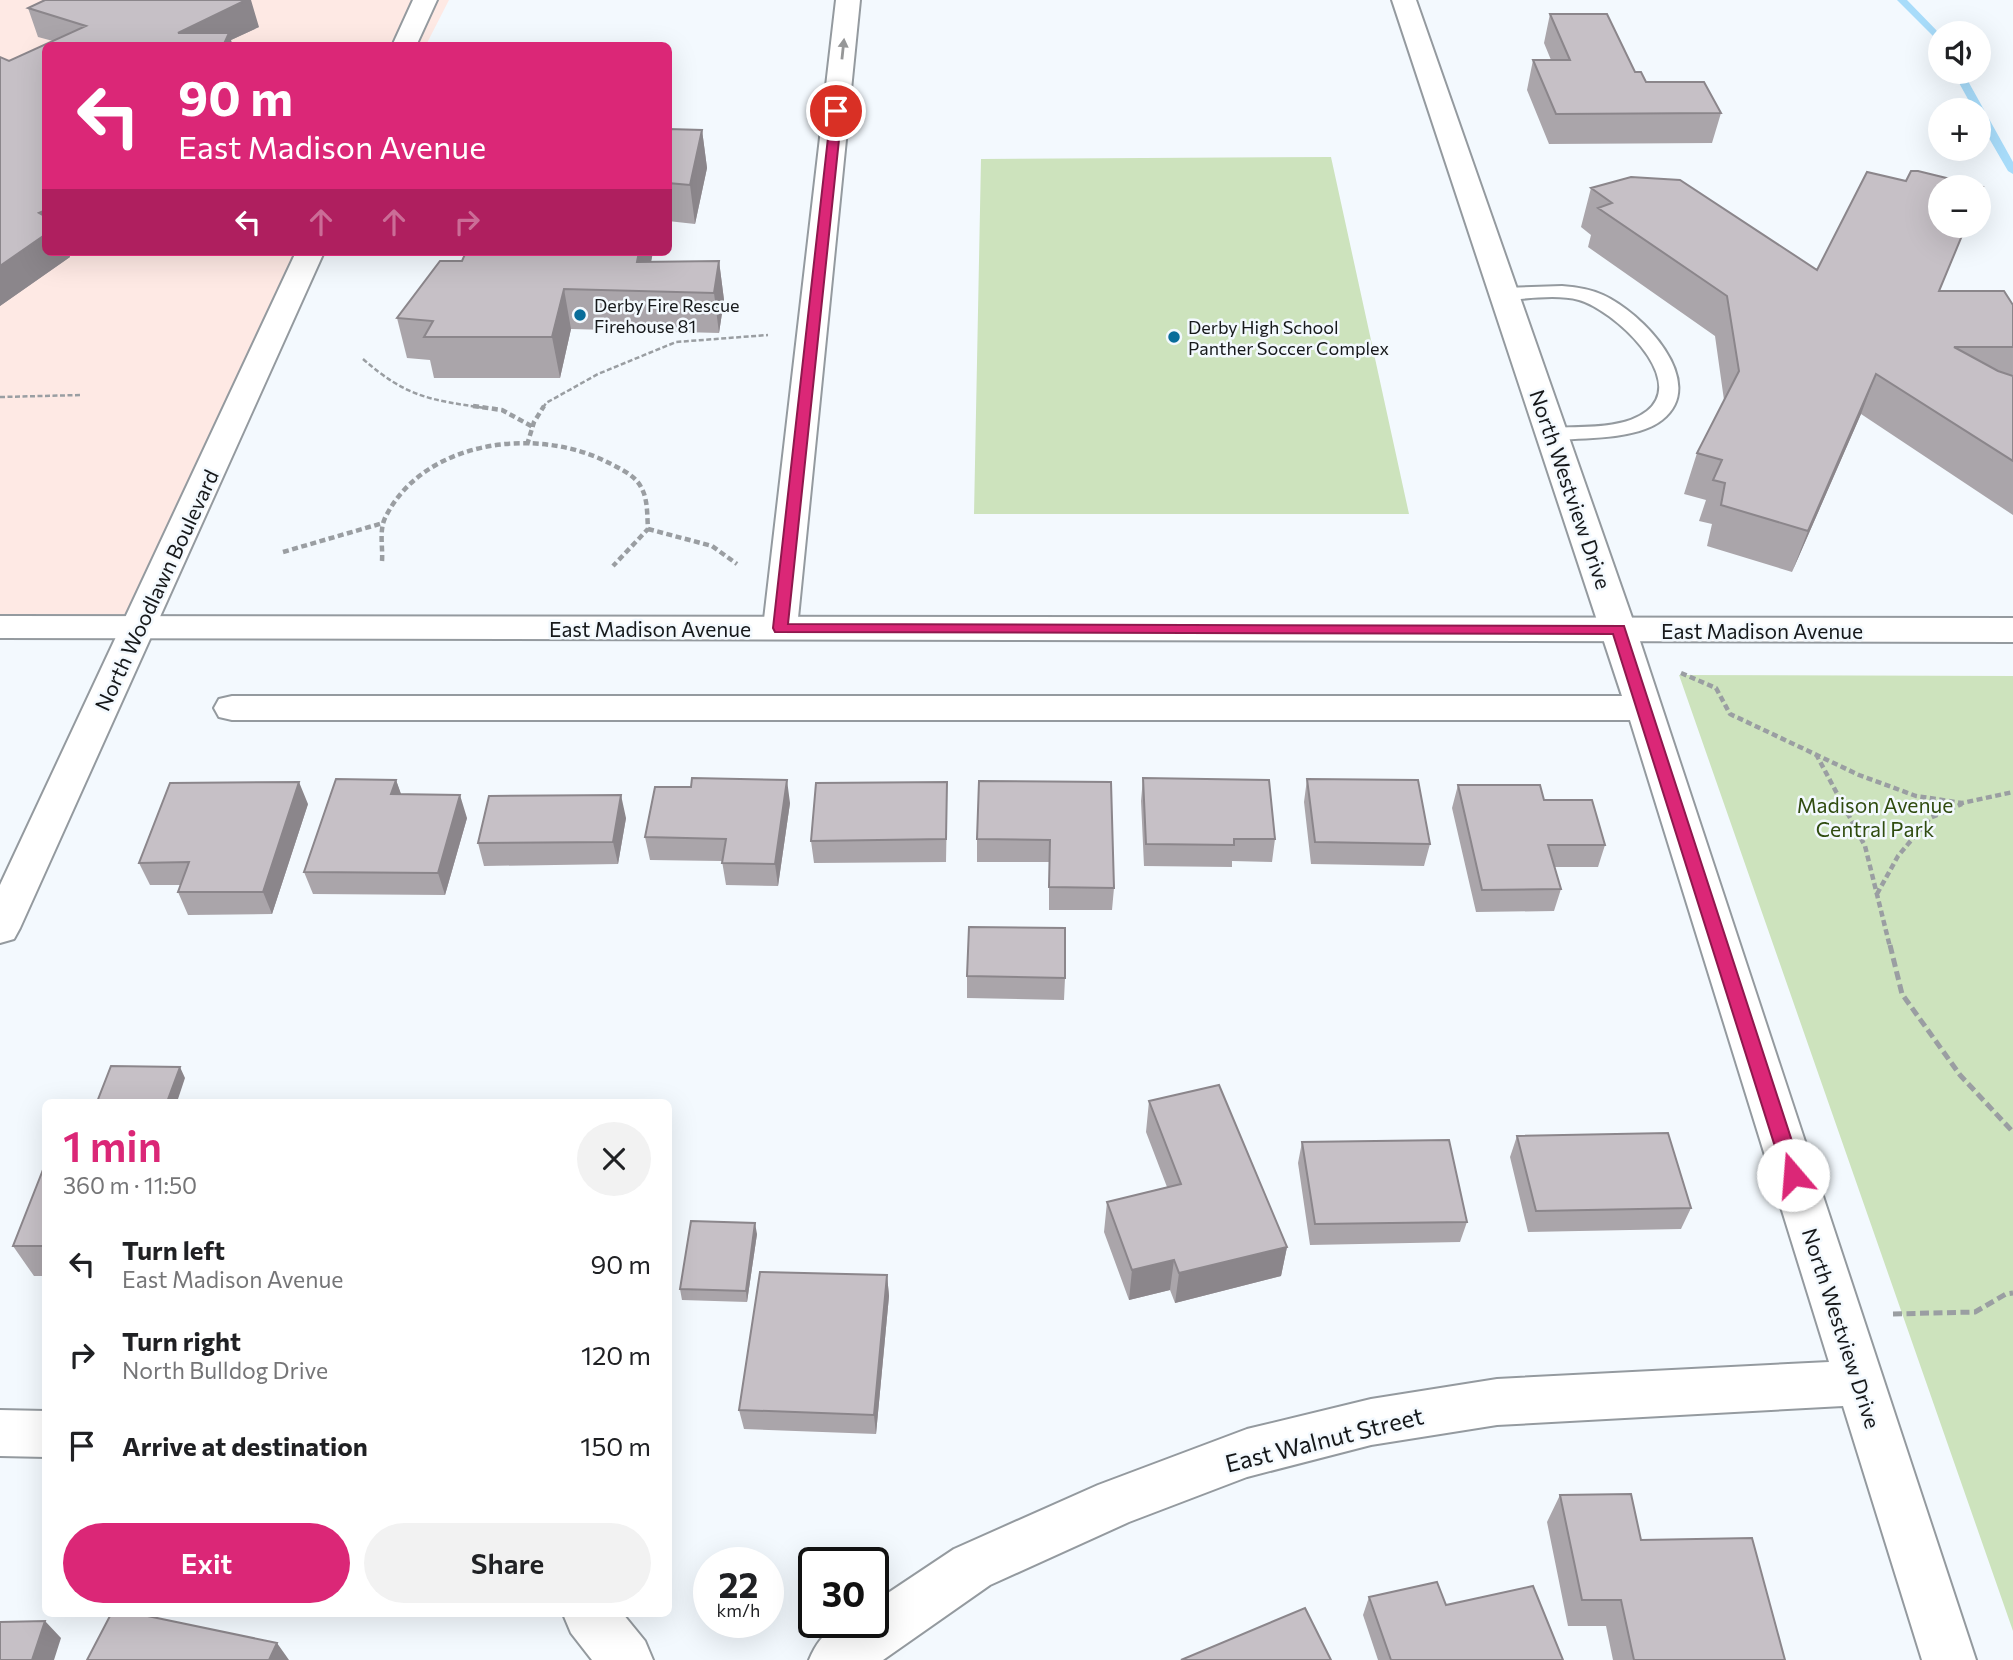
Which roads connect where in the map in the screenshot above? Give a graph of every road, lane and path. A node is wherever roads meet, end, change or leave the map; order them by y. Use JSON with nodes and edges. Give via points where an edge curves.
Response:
{"nodes":[{"id":1,"x":425,"y":0,"type":"edge"},
{"id":2,"x":848,"y":0,"type":"edge"},
{"id":3,"x":1404,"y":0,"type":"edge"},
{"id":4,"x":406,"y":42,"type":"edge"},
{"id":5,"x":308,"y":256,"type":"edge"},
{"id":6,"x":1504,"y":294,"type":"junction"},
{"id":7,"x":768,"y":335,"type":"dead end"},
{"id":8,"x":363,"y":359,"type":"dead end"},
{"id":9,"x":82,"y":395,"type":"dead end"},
{"id":10,"x":0,"y":397,"type":"edge"},
{"id":11,"x":533,"y":428,"type":"junction"},
{"id":12,"x":1552,"y":434,"type":"junction"},
{"id":13,"x":527,"y":445,"type":"junction"},
{"id":14,"x":383,"y":523,"type":"junction"},
{"id":15,"x":648,"y":529,"type":"junction"},
{"id":16,"x":283,"y":552,"type":"dead end"},
{"id":17,"x":382,"y":561,"type":"dead end"},
{"id":18,"x":737,"y":564,"type":"dead end"},
{"id":19,"x":613,"y":566,"type":"dead end"},
{"id":20,"x":0,"y":627,"type":"edge"},
{"id":21,"x":140,"y":627,"type":"junction"},
{"id":22,"x":780,"y":628,"type":"junction"},
{"id":23,"x":1619,"y":629,"type":"junction"},
{"id":24,"x":2013,"y":630,"type":"edge"},
{"id":25,"x":1673,"y":670,"type":"dead end"},
{"id":26,"x":232,"y":708,"type":"dead end"},
{"id":27,"x":1644,"y":708,"type":"junction"},
{"id":28,"x":1816,"y":754,"type":"junction"},
{"id":29,"x":2013,"y":792,"type":"edge"},
{"id":30,"x":1962,"y":803,"type":"junction"},
{"id":31,"x":1877,"y":894,"type":"junction"},
{"id":32,"x":0,"y":928,"type":"edge"},
{"id":33,"x":2013,"y":1132,"type":"edge"},
{"id":34,"x":2013,"y":1293,"type":"edge"},
{"id":35,"x":1883,"y":1315,"type":"dead end"},
{"id":36,"x":1860,"y":1383,"type":"junction"},
{"id":37,"x":0,"y":1433,"type":"edge"},
{"id":38,"x":42,"y":1434,"type":"edge"},
{"id":39,"x":592,"y":1617,"type":"edge"},
{"id":40,"x":626,"y":1660,"type":"edge"},
{"id":41,"x":836,"y":1660,"type":"edge"},
{"id":42,"x":1950,"y":1660,"type":"edge"}],
"edges":[{"from":1,"to":4,"type":"street"},
{"from":22,"to":2,"type":"street","one_way":true},
{"from":3,"to":6,"type":"street","name":"North Westview Drive"},
{"from":5,"to":21,"type":"street","name":"North Woodlawn Boulevard"},
{"from":6,"to":12,"type":"street","name":"North Westview Drive"},
{"from":6,"to":12,"type":"lane","via":[[1581,293],[1607,304],[1655,349],[1663,365],[1669,384],[1665,403],[1648,421]]},
{"from":7,"to":11,"type":"path","via":[[676,342],[643,354],[546,403]]},
{"from":8,"to":11,"type":"path","via":[[388,381],[430,400],[502,410]]},
{"from":9,"to":10,"type":"path"},
{"from":11,"to":13,"type":"path"},
{"from":12,"to":23,"type":"street","name":"North Westview Drive"},
{"from":13,"to":14,"type":"path","via":[[478,448],[428,469],[396,499]]},
{"from":13,"to":15,"type":"path","via":[[585,449],[629,474],[641,486]]},
{"from":14,"to":16,"type":"path"},
{"from":14,"to":17,"type":"path"},
{"from":15,"to":18,"type":"path","via":[[712,547]]},
{"from":15,"to":19,"type":"path"},
{"from":20,"to":21,"type":"street","name":"East Madison Avenue"},
{"from":21,"to":22,"type":"street","name":"East Madison Avenue"},
{"from":21,"to":32,"type":"street","name":"North Woodlawn Boulevard"},
{"from":22,"to":23,"type":"street","name":"East Madison Avenue"},
{"from":23,"to":24,"type":"street","name":"East Madison Avenue"},
{"from":23,"to":27,"type":"street","name":"North Westview Drive"},
{"from":25,"to":28,"type":"path","via":[[1716,688],[1730,714]]},
{"from":26,"to":27,"type":"street"},
{"from":27,"to":36,"type":"street","name":"North Westview Drive"},
{"from":28,"to":30,"type":"path","via":[[1916,796]]},
{"from":28,"to":31,"type":"path","via":[[1865,846]]},
{"from":29,"to":30,"type":"path"},
{"from":30,"to":31,"type":"path","via":[[1930,818],[1898,856]]},
{"from":31,"to":33,"type":"path","via":[[1902,994],[1960,1076]]},
{"from":34,"to":35,"type":"path","via":[[1975,1312]]},
{"from":36,"to":41,"type":"street","name":"East Walnut Street","via":[[1497,1402],[1371,1422],[1247,1454],[1116,1502],[971,1567]]},
{"from":36,"to":42,"type":"street","name":"North Westview Drive"},
{"from":37,"to":38,"type":"street"},
{"from":39,"to":40,"type":"street"}]}
